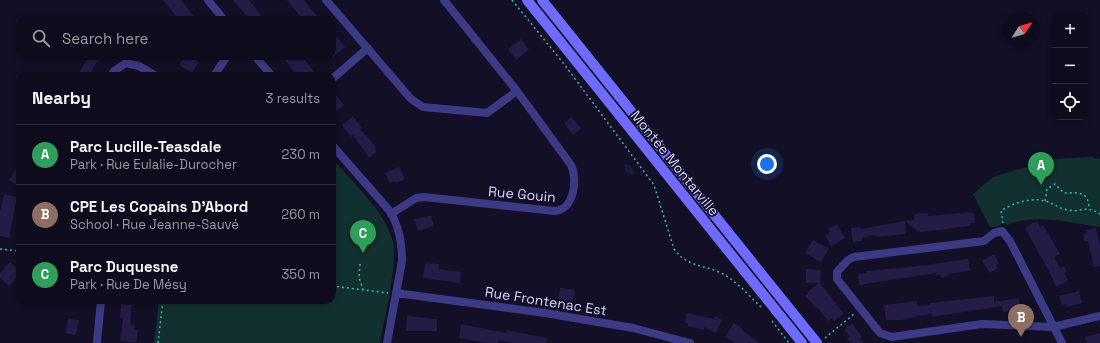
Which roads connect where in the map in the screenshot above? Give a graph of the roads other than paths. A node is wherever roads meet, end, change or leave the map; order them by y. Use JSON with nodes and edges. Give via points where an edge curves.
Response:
{"nodes":[{"id":1,"x":208,"y":0,"type":"edge"},
{"id":2,"x":326,"y":0,"type":"edge"},
{"id":3,"x":444,"y":0,"type":"edge"},
{"id":4,"x":527,"y":0,"type":"edge"},
{"id":5,"x":542,"y":0,"type":"edge"},
{"id":6,"x":221,"y":16,"type":"edge"},
{"id":7,"x":368,"y":48,"type":"junction"},
{"id":8,"x":224,"y":60,"type":"edge"},
{"id":9,"x":258,"y":60,"type":"edge"},
{"id":10,"x":113,"y":72,"type":"edge"},
{"id":11,"x":149,"y":72,"type":"edge"},
{"id":12,"x":217,"y":72,"type":"edge"},
{"id":13,"x":269,"y":72,"type":"edge"},
{"id":14,"x":336,"y":76,"type":"edge"},
{"id":15,"x":517,"y":91,"type":"junction"},
{"id":16,"x":336,"y":150,"type":"edge"},
{"id":17,"x":391,"y":214,"type":"junction"},
{"id":18,"x":396,"y":294,"type":"junction"},
{"id":19,"x":101,"y":304,"type":"edge"},
{"id":20,"x":1100,"y":316,"type":"edge"},
{"id":21,"x":1053,"y":326,"type":"junction"},
{"id":22,"x":819,"y":342,"type":"edge"},
{"id":23,"x":97,"y":343,"type":"edge"},
{"id":24,"x":387,"y":343,"type":"edge"},
{"id":25,"x":690,"y":343,"type":"edge"},
{"id":26,"x":802,"y":343,"type":"edge"},
{"id":27,"x":1062,"y":343,"type":"edge"}],
"edges":[{"from":1,"to":6,"type":"street"},
{"from":2,"to":7,"type":"street"},
{"from":3,"to":15,"type":"street","name":"Rue Gouin"},
{"from":4,"to":26,"type":"street","name":"Montée Montarville"},
{"from":5,"to":22,"type":"street","name":"Montée Montarville"},
{"from":7,"to":14,"type":"street"},
{"from":7,"to":15,"type":"street","via":[[411,99],[420,106],[484,113],[494,109]]},
{"from":8,"to":12,"type":"street"},
{"from":9,"to":13,"type":"street"},
{"from":10,"to":11,"type":"street","via":[[126,63]]},
{"from":15,"to":17,"type":"street","name":"Rue Gouin","via":[[572,167],[572,195],[566,207],[554,211],[424,197]]},
{"from":16,"to":17,"type":"street"},
{"from":17,"to":18,"type":"street","via":[[402,247]]},
{"from":18,"to":24,"type":"street"},
{"from":18,"to":25,"type":"street","name":"Rue Frontenac Est","via":[[545,313],[633,328]]},
{"from":19,"to":23,"type":"street"},
{"from":20,"to":21,"type":"street"},
{"from":21,"to":21,"type":"street","via":[[982,324],[892,337],[880,333],[838,279],[837,272],[854,257],[984,241],[994,233],[1002,231],[1010,241]]},
{"from":21,"to":27,"type":"street"}]}
